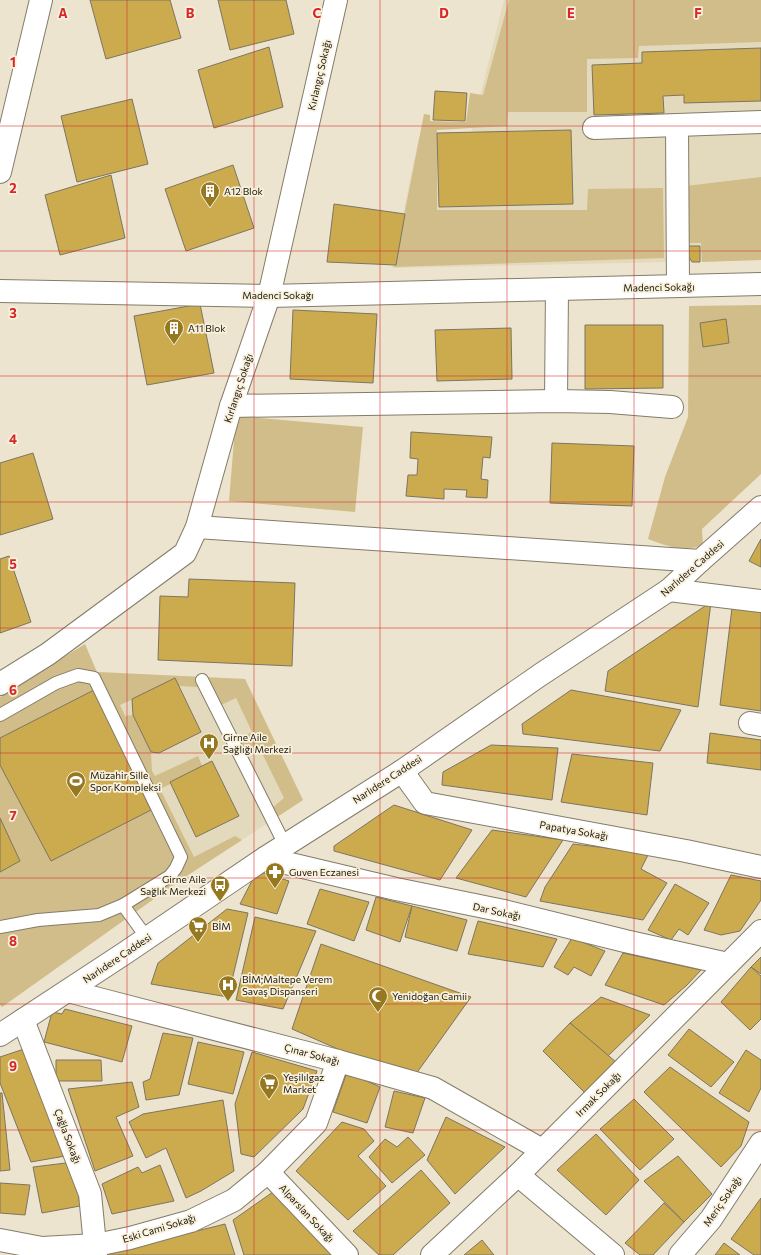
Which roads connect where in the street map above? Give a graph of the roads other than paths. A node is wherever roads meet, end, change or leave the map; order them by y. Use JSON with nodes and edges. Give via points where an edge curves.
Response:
{"nodes":[{"id":1,"x":41,"y":0,"type":"edge"},
{"id":2,"x":336,"y":0,"type":"edge"},
{"id":3,"x":761,"y":122,"type":"edge"},
{"id":4,"x":677,"y":126,"type":"junction"},
{"id":5,"x":594,"y":128,"type":"dead end"},
{"id":6,"x":0,"y":172,"type":"edge"},
{"id":7,"x":761,"y":284,"type":"edge"},
{"id":8,"x":678,"y":286,"type":"junction"},
{"id":9,"x":557,"y":289,"type":"junction"},
{"id":10,"x":0,"y":291,"type":"edge"},
{"id":11,"x":269,"y":296,"type":"junction"},
{"id":12,"x":556,"y":401,"type":"junction"},
{"id":13,"x":231,"y":406,"type":"junction"},
{"id":14,"x":672,"y":407,"type":"dead end"},
{"id":15,"x":761,"y":507,"type":"edge"},
{"id":16,"x":197,"y":527,"type":"junction"},
{"id":17,"x":700,"y":561,"type":"junction"},
{"id":18,"x":669,"y":590,"type":"junction"},
{"id":19,"x":761,"y":601,"type":"edge"},
{"id":20,"x":202,"y":680,"type":"dead end"},
{"id":21,"x":0,"y":684,"type":"edge"},
{"id":22,"x":0,"y":715,"type":"edge"},
{"id":23,"x":402,"y":771,"type":"junction"},
{"id":24,"x":285,"y":845,"type":"junction"},
{"id":25,"x":265,"y":858,"type":"junction"},
{"id":26,"x":761,"y":867,"type":"edge"},
{"id":27,"x":124,"y":905,"type":"junction"},
{"id":28,"x":0,"y":927,"type":"edge"},
{"id":29,"x":761,"y":931,"type":"edge"},
{"id":30,"x":147,"y":938,"type":"junction"},
{"id":31,"x":728,"y":964,"type":"junction"},
{"id":32,"x":68,"y":991,"type":"junction"},
{"id":33,"x":23,"y":1020,"type":"junction"},
{"id":34,"x":0,"y":1035,"type":"edge"},
{"id":35,"x":338,"y":1061,"type":"junction"},
{"id":36,"x":761,"y":1143,"type":"edge"},
{"id":37,"x":542,"y":1150,"type":"junction"},
{"id":38,"x":268,"y":1172,"type":"junction"},
{"id":39,"x":518,"y":1174,"type":"junction"},
{"id":40,"x":0,"y":1240,"type":"edge"},
{"id":41,"x":96,"y":1250,"type":"edge"},
{"id":42,"x":347,"y":1255,"type":"edge"},
{"id":43,"x":432,"y":1255,"type":"edge"},
{"id":44,"x":613,"y":1255,"type":"edge"},
{"id":45,"x":680,"y":1255,"type":"edge"}],
"edges":[{"from":1,"to":6,"type":"street"},
{"from":2,"to":11,"type":"street","name":"Kırlangıç Sokağı"},
{"from":3,"to":4,"type":"street"},
{"from":4,"to":5,"type":"street"},
{"from":4,"to":8,"type":"street"},
{"from":7,"to":8,"type":"street","name":"Madenci Sokağı"},
{"from":8,"to":9,"type":"street","name":"Madenci Sokağı"},
{"from":9,"to":11,"type":"street","name":"Madenci Sokağı"},
{"from":9,"to":12,"type":"street"},
{"from":10,"to":11,"type":"street","name":"Madenci Sokağı"},
{"from":11,"to":13,"type":"street","name":"Kırlangıç Sokağı"},
{"from":12,"to":13,"type":"street"},
{"from":12,"to":14,"type":"street"},
{"from":13,"to":16,"type":"street","name":"Kırlangıç Sokağı"},
{"from":15,"to":17,"type":"street","name":"Narlıdere Caddesi"},
{"from":16,"to":17,"type":"street"},
{"from":16,"to":21,"type":"street","name":"Kırlangıç Sokağı","via":[[185,553],[48,654]]},
{"from":17,"to":18,"type":"street","name":"Narlıdere Caddesi"},
{"from":18,"to":19,"type":"street"},
{"from":18,"to":23,"type":"street","name":"Narlıdere Caddesi","via":[[540,675]]},
{"from":20,"to":24,"type":"lane"},
{"from":22,"to":27,"type":"lane","via":[[56,683],[78,675],[94,678],[181,857],[170,876]]},
{"from":23,"to":24,"type":"street","name":"Narlıdere Caddesi"},
{"from":23,"to":26,"type":"street","name":"Papatya Sokağı","via":[[425,803]]},
{"from":24,"to":25,"type":"street","name":"Narlıdere Caddesi"},
{"from":25,"to":30,"type":"street","name":"Narlıdere Caddesi"},
{"from":25,"to":31,"type":"street","name":"Dar Sokağı"},
{"from":27,"to":28,"type":"lane","via":[[99,915],[38,920]]},
{"from":27,"to":30,"type":"lane"},
{"from":29,"to":31,"type":"street","name":"Irmak Sokağı"},
{"from":30,"to":32,"type":"street","name":"Narlıdere Caddesi"},
{"from":31,"to":37,"type":"street","name":"Irmak Sokağı"},
{"from":32,"to":33,"type":"street","name":"Narlıdere Caddesi"},
{"from":32,"to":35,"type":"street","name":"Çınar Sokağı"},
{"from":33,"to":34,"type":"street","name":"Narlıdere Caddesi"},
{"from":33,"to":41,"type":"street","name":"Çağla Sokağı","via":[[90,1194]]},
{"from":35,"to":37,"type":"street","name":"Çınar Sokağı","via":[[433,1088]]},
{"from":35,"to":38,"type":"street","name":"Eski Cami Sokağı","via":[[316,1123]]},
{"from":36,"to":45,"type":"street","name":"Meriç Sokağı","via":[[711,1219]]},
{"from":37,"to":39,"type":"street","name":"Irmak Sokağı"},
{"from":38,"to":41,"type":"street","name":"Eski Cami Sokağı","via":[[234,1200],[191,1221]]},
{"from":38,"to":42,"type":"street","name":"Alparslan Sokağı"},
{"from":39,"to":43,"type":"street","name":"Irmak Sokağı"},
{"from":39,"to":44,"type":"street"},
{"from":40,"to":41,"type":"street","name":"Eski Cami Sokağı","via":[[42,1248]]}]}
